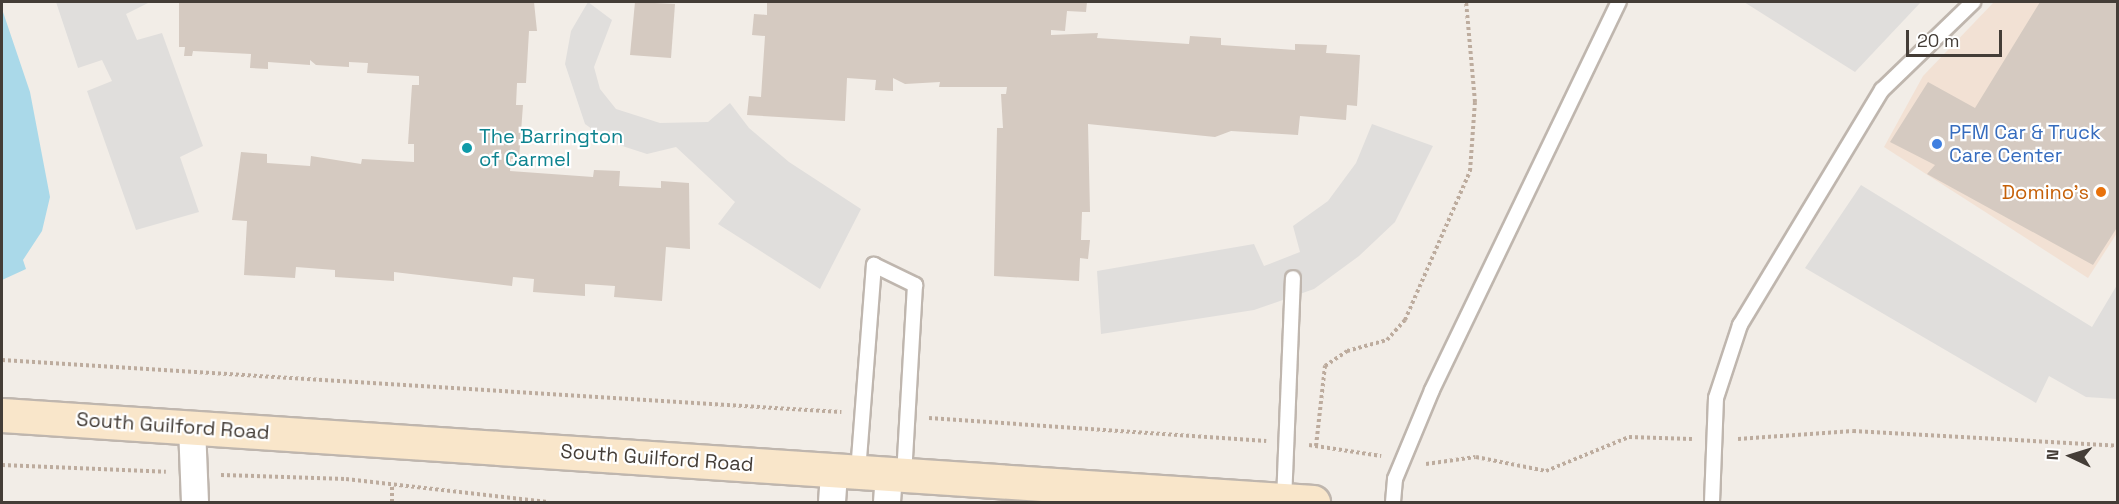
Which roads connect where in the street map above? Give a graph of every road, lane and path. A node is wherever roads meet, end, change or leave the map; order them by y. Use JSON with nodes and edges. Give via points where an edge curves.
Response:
{"nodes":[{"id":1,"x":1466,"y":2,"type":"edge"},
{"id":2,"x":1619,"y":2,"type":"edge"},
{"id":3,"x":1973,"y":2,"type":"edge"},
{"id":4,"x":1293,"y":278,"type":"dead end"},
{"id":5,"x":2,"y":360,"type":"edge"},
{"id":6,"x":844,"y":412,"type":"dead end"},
{"id":7,"x":2,"y":415,"type":"edge"},
{"id":8,"x":916,"y":417,"type":"dead end"},
{"id":9,"x":192,"y":427,"type":"junction"},
{"id":10,"x":1260,"y":441,"type":"dead end"},
{"id":11,"x":1316,"y":446,"type":"dead end"},
{"id":12,"x":2,"y":465,"type":"edge"},
{"id":13,"x":155,"y":472,"type":"dead end"},
{"id":14,"x":233,"y":475,"type":"dead end"},
{"id":15,"x":875,"y":479,"type":"edge"},
{"id":16,"x":392,"y":485,"type":"junction"},
{"id":17,"x":195,"y":502,"type":"edge"},
{"id":18,"x":392,"y":502,"type":"edge"},
{"id":19,"x":548,"y":502,"type":"edge"},
{"id":20,"x":832,"y":502,"type":"edge"},
{"id":21,"x":1298,"y":502,"type":"edge"},
{"id":22,"x":1393,"y":502,"type":"edge"},
{"id":23,"x":1712,"y":502,"type":"edge"}],
"edges":[{"from":1,"to":11,"type":"path","via":[[1475,102],[1470,171],[1405,320],[1387,340],[1347,351],[1325,366]]},
{"from":2,"to":22,"type":"lane","via":[[1432,390],[1395,479]]},
{"from":3,"to":23,"type":"lane","via":[[1882,90],[1740,325],[1716,398]]},
{"from":4,"to":21,"type":"lane"},
{"from":5,"to":6,"type":"path"},
{"from":7,"to":9,"type":"main road","name":"South Guilford Road"},
{"from":8,"to":10,"type":"path"},
{"from":9,"to":15,"type":"main road","name":"South Guilford Road"},
{"from":9,"to":17,"type":"street"},
{"from":12,"to":13,"type":"path"},
{"from":14,"to":16,"type":"path"},
{"from":15,"to":15,"type":"lane","via":[[874,266],[915,285]]},
{"from":15,"to":20,"type":"street"},
{"from":15,"to":21,"type":"main road","name":"South Guilford Road"},
{"from":16,"to":18,"type":"path"},
{"from":16,"to":19,"type":"path"}]}
